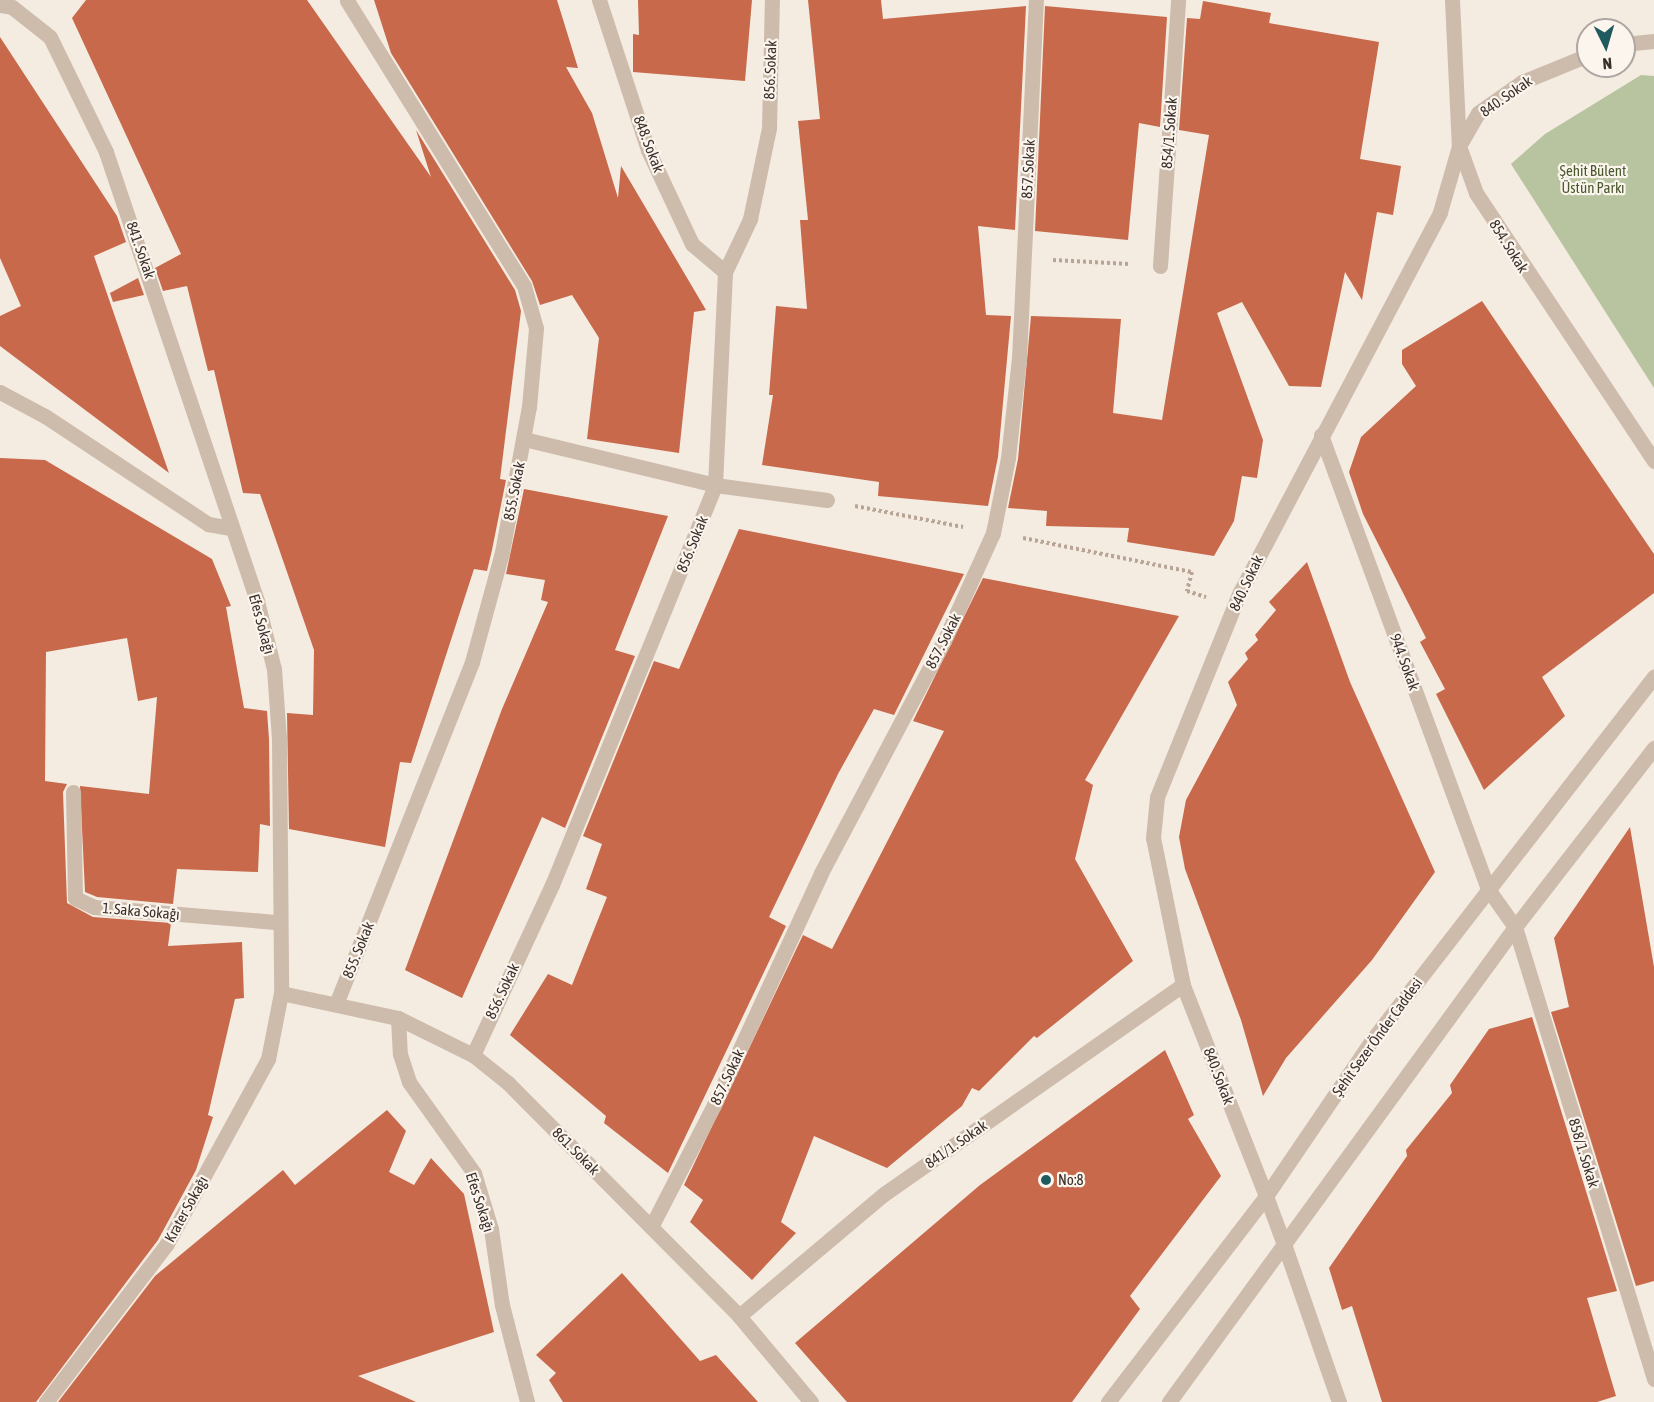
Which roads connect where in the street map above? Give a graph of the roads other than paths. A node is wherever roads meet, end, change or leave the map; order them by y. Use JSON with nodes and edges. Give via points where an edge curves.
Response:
{"nodes":[{"id":1,"x":347,"y":0,"type":"edge"},
{"id":2,"x":599,"y":0,"type":"edge"},
{"id":3,"x":772,"y":0,"type":"edge"},
{"id":4,"x":1036,"y":0,"type":"edge"},
{"id":5,"x":1178,"y":0,"type":"edge"},
{"id":6,"x":1452,"y":0,"type":"edge"},
{"id":7,"x":0,"y":5,"type":"edge"},
{"id":8,"x":1654,"y":41,"type":"edge"},
{"id":9,"x":1636,"y":43,"type":"edge"},
{"id":10,"x":1576,"y":60,"type":"edge"},
{"id":11,"x":1459,"y":146,"type":"junction"},
{"id":12,"x":1160,"y":266,"type":"road end"},
{"id":13,"x":725,"y":272,"type":"junction"},
{"id":14,"x":0,"y":392,"type":"edge"},
{"id":15,"x":1321,"y":435,"type":"junction"},
{"id":16,"x":524,"y":439,"type":"junction"},
{"id":17,"x":1654,"y":461,"type":"edge"},
{"id":18,"x":715,"y":484,"type":"junction"},
{"id":19,"x":827,"y":500,"type":"road end"},
{"id":20,"x":231,"y":528,"type":"junction"},
{"id":21,"x":1654,"y":677,"type":"edge"},
{"id":22,"x":1654,"y":748,"type":"edge"},
{"id":23,"x":73,"y":792,"type":"dead end"},
{"id":24,"x":1488,"y":889,"type":"junction"},
{"id":25,"x":278,"y":922,"type":"junction"},
{"id":26,"x":1515,"y":927,"type":"junction"},
{"id":27,"x":1183,"y":985,"type":"junction"},
{"id":28,"x":280,"y":993,"type":"junction"},
{"id":29,"x":336,"y":1004,"type":"junction"},
{"id":30,"x":398,"y":1018,"type":"junction"},
{"id":31,"x":473,"y":1055,"type":"junction"},
{"id":32,"x":1266,"y":1196,"type":"junction"},
{"id":33,"x":651,"y":1227,"type":"junction"},
{"id":34,"x":1286,"y":1247,"type":"junction"},
{"id":35,"x":739,"y":1316,"type":"junction"},
{"id":36,"x":1654,"y":1379,"type":"edge"},
{"id":37,"x":46,"y":1402,"type":"edge"},
{"id":38,"x":527,"y":1402,"type":"edge"},
{"id":39,"x":811,"y":1402,"type":"edge"},
{"id":40,"x":1108,"y":1402,"type":"edge"},
{"id":41,"x":1169,"y":1402,"type":"edge"},
{"id":42,"x":1339,"y":1402,"type":"edge"}],
"edges":[{"from":1,"to":16,"type":"street","name":"855. Sokak","via":[[524,286],[536,328]]},
{"from":2,"to":13,"type":"street","name":"848. Sokak","via":[[648,150],[692,244]]},
{"from":3,"to":13,"type":"street","name":"856. Sokak","via":[[769,128],[750,219]]},
{"from":4,"to":33,"type":"street","name":"857. Sokak","via":[[1016,392],[993,533],[944,641],[821,873],[714,1105]]},
{"from":5,"to":12,"type":"street","name":"854/1. Sokak"},
{"from":6,"to":11,"type":"street","name":"854. Sokak"},
{"from":7,"to":20,"type":"street","name":"841. Sokak","via":[[12,7],[50,37],[106,152],[140,244]]},
{"from":8,"to":9,"type":"street"},
{"from":10,"to":11,"type":"street","name":"840. Sokak","via":[[1522,82],[1478,113]]},
{"from":11,"to":15,"type":"street","name":"840. Sokak","via":[[1440,212]]},
{"from":11,"to":17,"type":"street","name":"854. Sokak","via":[[1476,193],[1512,252]]},
{"from":13,"to":18,"type":"street","name":"856. Sokak"},
{"from":14,"to":20,"type":"street","via":[[45,416],[208,524]]},
{"from":15,"to":24,"type":"street","name":"944. Sokak"},
{"from":15,"to":27,"type":"street","name":"840. Sokak","via":[[1235,605],[1157,797],[1153,838]]},
{"from":16,"to":18,"type":"street"},
{"from":16,"to":29,"type":"street","name":"855. Sokak","via":[[502,552],[472,662]]},
{"from":18,"to":19,"type":"street"},
{"from":18,"to":31,"type":"street","name":"856. Sokak","via":[[552,885]]},
{"from":20,"to":25,"type":"street","name":"Efes Sokağı","via":[[274,669],[279,739]]},
{"from":21,"to":24,"type":"street","name":"Şehit Sezer Önder Caddesi"},
{"from":22,"to":26,"type":"street"},
{"from":23,"to":25,"type":"street","name":"1. Saka Sokağı","via":[[75,898],[94,907]]},
{"from":24,"to":26,"type":"street","name":"944. Sokak"},
{"from":24,"to":32,"type":"street","name":"Şehit Sezer Önder Caddesi","via":[[1372,1040]]},
{"from":25,"to":28,"type":"street","name":"Efes Sokağı"},
{"from":26,"to":34,"type":"street"},
{"from":26,"to":36,"type":"street","name":"858/1. Sokak"},
{"from":27,"to":32,"type":"street","name":"840. Sokak"},
{"from":27,"to":35,"type":"street","name":"841/1. Sokak","via":[[884,1194]]},
{"from":28,"to":29,"type":"street","name":"861. Sokak"},
{"from":28,"to":37,"type":"street","name":"Krater Sokağı","via":[[268,1059],[166,1245]]},
{"from":29,"to":30,"type":"street","name":"861. Sokak"},
{"from":30,"to":31,"type":"street","name":"861. Sokak"},
{"from":30,"to":38,"type":"street","name":"Efes Sokağı","via":[[400,1054],[409,1082],[474,1173],[491,1229],[517,1379]]},
{"from":31,"to":33,"type":"street","name":"861. Sokak","via":[[508,1083]]},
{"from":32,"to":34,"type":"street","name":"840. Sokak"},
{"from":32,"to":40,"type":"street","name":"Şehit Sezer Önder Caddesi"},
{"from":33,"to":35,"type":"street","name":"861. Sokak"},
{"from":34,"to":41,"type":"street"},
{"from":34,"to":42,"type":"street"},
{"from":35,"to":39,"type":"street","name":"861. Sokak"}]}
